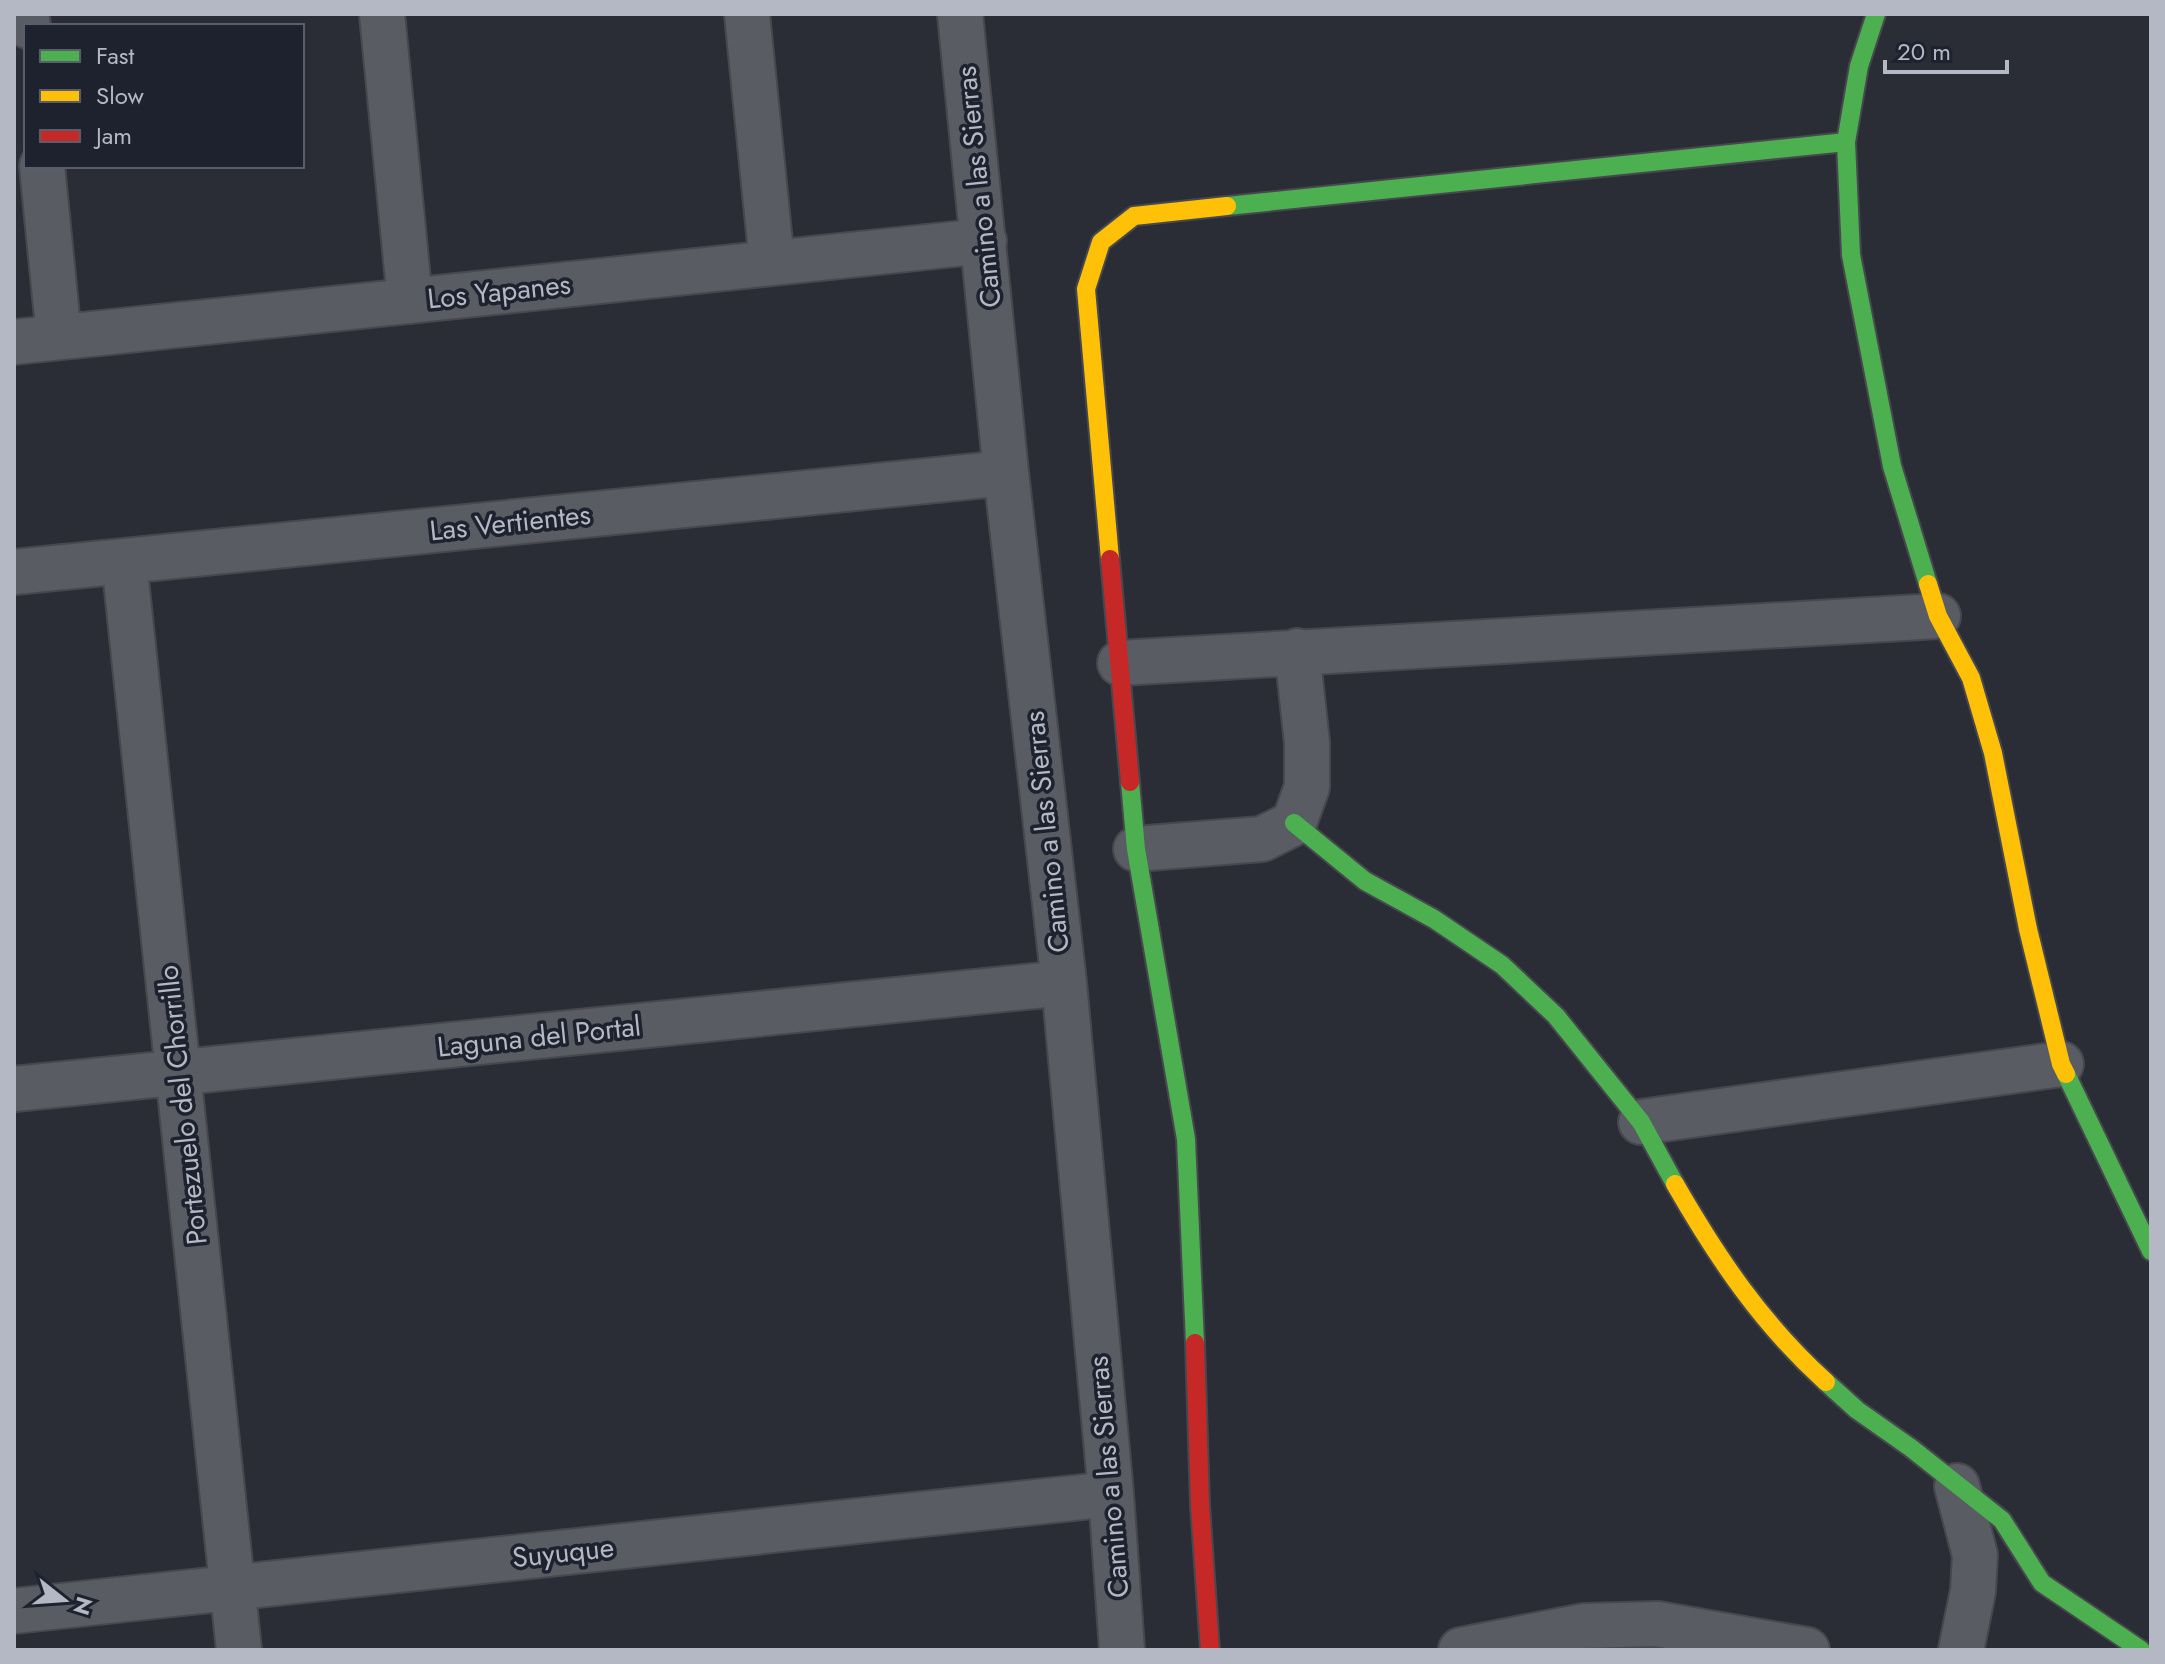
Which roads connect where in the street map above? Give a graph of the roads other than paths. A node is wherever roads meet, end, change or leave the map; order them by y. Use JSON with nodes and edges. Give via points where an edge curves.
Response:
{"nodes":[{"id":1,"x":382,"y":14,"type":"edge"},
{"id":2,"x":747,"y":14,"type":"edge"},
{"id":3,"x":960,"y":14,"type":"edge"},
{"id":4,"x":1876,"y":14,"type":"edge"},
{"id":5,"x":1846,"y":142,"type":"junction"},
{"id":6,"x":42,"y":168,"type":"edge"},
{"id":7,"x":984,"y":241,"type":"junction"},
{"id":8,"x":772,"y":263,"type":"junction"},
{"id":9,"x":410,"y":301,"type":"junction"},
{"id":10,"x":59,"y":337,"type":"junction"},
{"id":11,"x":14,"y":342,"type":"edge"},
{"id":12,"x":1006,"y":473,"type":"junction"},
{"id":13,"x":124,"y":561,"type":"junction"},
{"id":14,"x":14,"y":572,"type":"edge"},
{"id":15,"x":1938,"y":616,"type":"junction"},
{"id":16,"x":1297,"y":651,"type":"junction"},
{"id":17,"x":1120,"y":663,"type":"junction"},
{"id":18,"x":1294,"y":823,"type":"junction"},
{"id":19,"x":1136,"y":849,"type":"junction"},
{"id":20,"x":1064,"y":983,"type":"junction"},
{"id":21,"x":2061,"y":1064,"type":"junction"},
{"id":22,"x":178,"y":1073,"type":"junction"},
{"id":23,"x":14,"y":1089,"type":"edge"},
{"id":24,"x":1641,"y":1122,"type":"junction"},
{"id":25,"x":2151,"y":1251,"type":"edge"},
{"id":26,"x":1957,"y":1486,"type":"junction"},
{"id":27,"x":1111,"y":1494,"type":"junction"},
{"id":28,"x":233,"y":1588,"type":"junction"},
{"id":29,"x":14,"y":1611,"type":"edge"},
{"id":30,"x":2151,"y":1647,"type":"edge"},
{"id":31,"x":239,"y":1650,"type":"edge"},
{"id":32,"x":1122,"y":1650,"type":"edge"},
{"id":33,"x":1210,"y":1650,"type":"edge"},
{"id":34,"x":1461,"y":1650,"type":"edge"},
{"id":35,"x":1807,"y":1650,"type":"edge"},
{"id":36,"x":1961,"y":1650,"type":"edge"},
{"id":37,"x":2140,"y":1650,"type":"edge"}],
"edges":[{"from":1,"to":9,"type":"street"},
{"from":2,"to":8,"type":"street"},
{"from":3,"to":7,"type":"street","name":"Camino a las Sierras"},
{"from":4,"to":5,"type":"street","via":[[1859,66]]},
{"from":5,"to":15,"type":"street","via":[[1851,255],[1880,405],[1892,466]]},
{"from":5,"to":17,"type":"street","via":[[1134,216],[1101,242],[1086,289]]},
{"from":6,"to":10,"type":"street"},
{"from":7,"to":8,"type":"street","name":"Los Yapanes"},
{"from":7,"to":12,"type":"street","name":"Camino a las Sierras"},
{"from":8,"to":9,"type":"street","name":"Los Yapanes"},
{"from":9,"to":10,"type":"street","name":"Los Yapanes"},
{"from":10,"to":11,"type":"street","name":"Los Yapanes"},
{"from":12,"to":13,"type":"street","name":"Las Vertientes"},
{"from":12,"to":20,"type":"street","name":"Camino a las Sierras"},
{"from":13,"to":14,"type":"street","name":"Las Vertientes"},
{"from":13,"to":22,"type":"street","name":"Portezuelo del Chorrillo"},
{"from":15,"to":16,"type":"street"},
{"from":15,"to":21,"type":"street","via":[[1971,678],[1993,753]]},
{"from":16,"to":17,"type":"street"},
{"from":16,"to":18,"type":"street","via":[[1307,787]]},
{"from":17,"to":19,"type":"street"},
{"from":18,"to":19,"type":"street","via":[[1262,839]]},
{"from":18,"to":24,"type":"street","via":[[1365,881],[1502,965],[1556,1016]]},
{"from":19,"to":33,"type":"street","via":[[1186,1139]]},
{"from":20,"to":22,"type":"street","name":"Laguna del Portal"},
{"from":20,"to":27,"type":"street","name":"Camino a las Sierras"},
{"from":21,"to":24,"type":"street"},
{"from":21,"to":25,"type":"street"},
{"from":22,"to":23,"type":"street","name":"Laguna del Portal"},
{"from":22,"to":28,"type":"street","name":"Portezuelo del Chorrillo"},
{"from":24,"to":26,"type":"street","via":[[1710,1246],[1793,1352],[1857,1410]]},
{"from":26,"to":36,"type":"street","via":[[1975,1555]]},
{"from":26,"to":37,"type":"street","via":[[2002,1520],[2042,1583]]},
{"from":27,"to":28,"type":"street","name":"Suyuque"},
{"from":27,"to":32,"type":"street","name":"Camino a las Sierras"},
{"from":28,"to":29,"type":"street","name":"Suyuque"},
{"from":28,"to":31,"type":"street","name":"Portezuelo del Chorrillo"},
{"from":30,"to":37,"type":"street"},
{"from":34,"to":35,"type":"street","via":[[1584,1626],[1657,1624]]}]}
